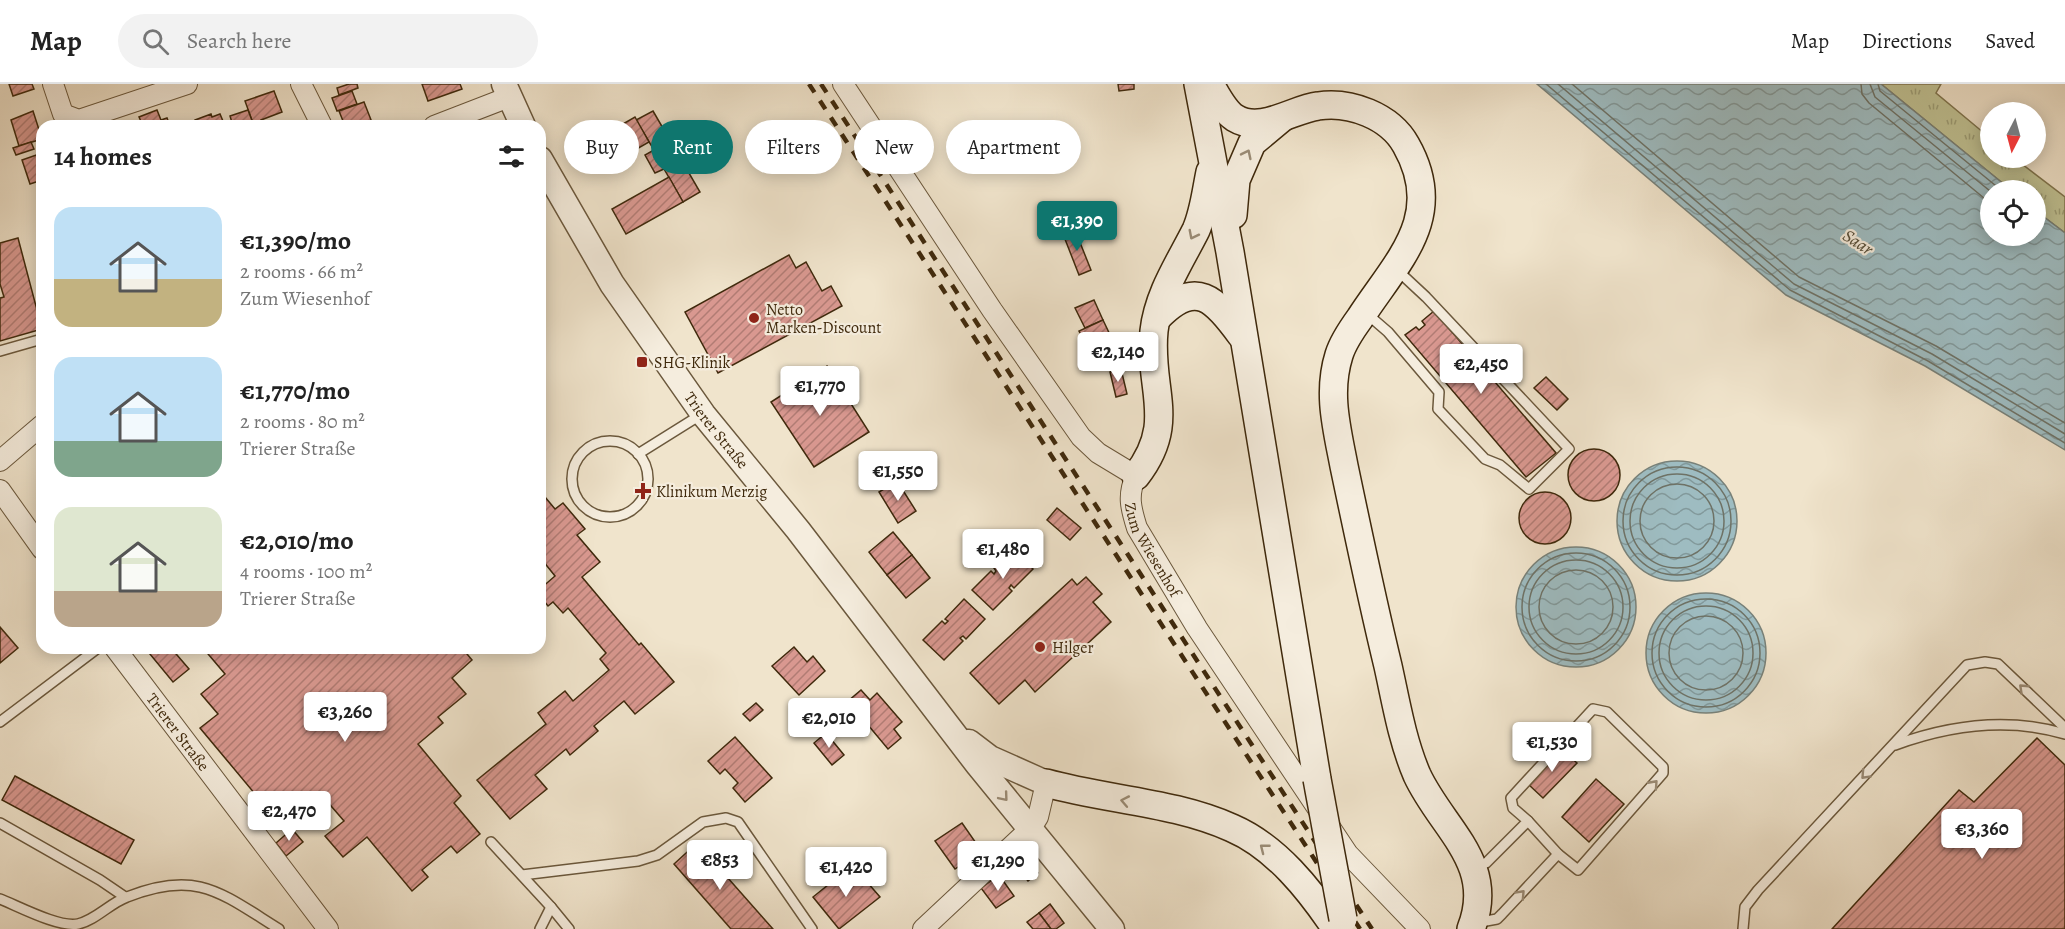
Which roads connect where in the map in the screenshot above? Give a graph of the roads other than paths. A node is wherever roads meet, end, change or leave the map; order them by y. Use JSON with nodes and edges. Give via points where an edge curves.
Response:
{"nodes":[{"id":1,"x":53,"y":84,"type":"edge"},
{"id":2,"x":187,"y":84,"type":"edge"},
{"id":3,"x":301,"y":84,"type":"edge"},
{"id":4,"x":843,"y":84,"type":"edge"},
{"id":5,"x":1198,"y":84,"type":"edge"},
{"id":6,"x":1210,"y":84,"type":"edge"},
{"id":7,"x":507,"y":91,"type":"edge"},
{"id":8,"x":1282,"y":118,"type":"junction"},
{"id":9,"x":319,"y":120,"type":"edge"},
{"id":10,"x":447,"y":120,"type":"edge"},
{"id":11,"x":520,"y":120,"type":"edge"},
{"id":12,"x":1213,"y":159,"type":"junction"},
{"id":13,"x":546,"y":169,"type":"edge"},
{"id":14,"x":1230,"y":252,"type":"junction"},
{"id":15,"x":1395,"y":269,"type":"junction"},
{"id":16,"x":1364,"y":311,"type":"junction"},
{"id":17,"x":1158,"y":317,"type":"junction"},
{"id":18,"x":1243,"y":338,"type":"junction"},
{"id":19,"x":36,"y":341,"type":"edge"},
{"id":20,"x":0,"y":351,"type":"edge"},
{"id":21,"x":703,"y":414,"type":"junction"},
{"id":22,"x":36,"y":430,"type":"edge"},
{"id":23,"x":638,"y":454,"type":"junction"},
{"id":24,"x":0,"y":461,"type":"edge"},
{"id":25,"x":1136,"y":476,"type":"junction"},
{"id":26,"x":0,"y":490,"type":"edge"},
{"id":27,"x":36,"y":541,"type":"edge"},
{"id":28,"x":90,"y":654,"type":"edge"},
{"id":29,"x":120,"y":654,"type":"edge"},
{"id":30,"x":939,"y":715,"type":"junction"},
{"id":31,"x":0,"y":722,"type":"edge"},
{"id":32,"x":2065,"y":728,"type":"edge"},
{"id":33,"x":2065,"y":734,"type":"edge"},
{"id":34,"x":1891,"y":747,"type":"junction"},
{"id":35,"x":1046,"y":783,"type":"junction"},
{"id":36,"x":1527,"y":820,"type":"junction"},
{"id":37,"x":0,"y":823,"type":"edge"},
{"id":38,"x":1031,"y":828,"type":"junction"},
{"id":39,"x":491,"y":842,"type":"dead end"},
{"id":40,"x":1558,"y":855,"type":"junction"},
{"id":41,"x":1474,"y":868,"type":"junction"},
{"id":42,"x":522,"y":875,"type":"junction"},
{"id":43,"x":125,"y":897,"type":"junction"},
{"id":44,"x":0,"y":899,"type":"edge"},
{"id":45,"x":551,"y":907,"type":"junction"},
{"id":46,"x":936,"y":925,"type":"edge"},
{"id":47,"x":1342,"y":926,"type":"edge"},
{"id":48,"x":1472,"y":926,"type":"edge"},
{"id":49,"x":279,"y":929,"type":"edge"},
{"id":50,"x":328,"y":929,"type":"edge"},
{"id":51,"x":540,"y":929,"type":"edge"},
{"id":52,"x":569,"y":929,"type":"edge"},
{"id":53,"x":812,"y":929,"type":"edge"},
{"id":54,"x":1112,"y":929,"type":"edge"},
{"id":55,"x":1420,"y":929,"type":"edge"},
{"id":56,"x":1743,"y":929,"type":"edge"}],
"edges":[{"from":1,"to":2,"type":"street","via":[[63,114],[79,120]]},
{"from":3,"to":9,"type":"street"},
{"from":4,"to":25,"type":"street","name":"Zum Wiesenhof","via":[[1081,437],[1098,453]]},
{"from":5,"to":12,"type":"main road"},
{"from":6,"to":8,"type":"main road","via":[[1235,118],[1256,123]]},
{"from":7,"to":10,"type":"street"},
{"from":7,"to":11,"type":"street"},
{"from":14,"to":8,"type":"main road","one_way":true,"via":[[1236,180],[1252,143]]},
{"from":8,"to":15,"type":"main road","via":[[1318,106],[1356,107],[1386,123],[1406,144],[1420,180],[1422,206],[1417,231]]},
{"from":12,"to":14,"type":"main road"},
{"from":12,"to":17,"type":"main road","one_way":true,"via":[[1197,228],[1167,286]]},
{"from":13,"to":21,"type":"street","name":"Trierer Straße","via":[[612,284]]},
{"from":14,"to":18,"type":"main road"},
{"from":15,"to":16,"type":"main road"},
{"from":15,"to":16,"type":"lane","via":[[1569,449],[1528,489],[1500,465],[1485,459],[1438,409],[1439,392],[1388,332]]},
{"from":16,"to":41,"type":"main road","via":[[1339,354],[1333,384],[1335,422],[1406,744],[1430,800],[1467,850]]},
{"from":17,"to":18,"type":"main road","via":[[1183,297],[1205,297],[1224,312]]},
{"from":17,"to":25,"type":"main road","via":[[1154,347],[1160,426],[1151,458]]},
{"from":18,"to":47,"type":"main road","bridge":true},
{"from":19,"to":20,"type":"lane"},
{"from":21,"to":23,"type":"lane"},
{"from":21,"to":30,"type":"street","name":"Trierer Straße","via":[[798,530]]},
{"from":22,"to":24,"type":"street"},
{"from":23,"to":23,"type":"lane","via":[[629,446],[607,441],[586,449],[578,458],[571,480],[585,508],[614,518],[636,507],[645,493],[648,475]]},
{"from":25,"to":55,"type":"street","name":"Zum Wiesenhof","via":[[1130,495],[1137,528],[1197,628],[1348,854]]},
{"from":26,"to":27,"type":"street"},
{"from":28,"to":31,"type":"lane"},
{"from":29,"to":50,"type":"street","name":"Trierer Straße"},
{"from":30,"to":35,"type":"street","name":"Trierer Straße","via":[[990,758]]},
{"from":30,"to":38,"type":"street","name":"Trierer Straße","one_way":true},
{"from":32,"to":34,"type":"lane","one_way":true,"via":[[1998,664],[1978,662],[1967,665]]},
{"from":33,"to":34,"type":"lane","via":[[2009,723],[1929,733]]},
{"from":34,"to":56,"type":"lane","one_way":true,"via":[[1758,890],[1745,907]]},
{"from":35,"to":38,"type":"street","via":[[1038,817]]},
{"from":47,"to":35,"type":"main road","one_way":true,"via":[[1271,853],[1234,829],[1182,812]]},
{"from":36,"to":40,"type":"lane"},
{"from":40,"to":36,"type":"lane","one_way":true,"via":[[1578,870],[1664,773],[1663,767],[1607,712],[1593,709],[1511,798],[1513,808]]},
{"from":36,"to":41,"type":"lane","via":[[1486,863]]},
{"from":37,"to":43,"type":"lane"},
{"from":38,"to":46,"type":"street"},
{"from":38,"to":54,"type":"street","name":"Trierer Straße"},
{"from":39,"to":42,"type":"lane"},
{"from":48,"to":40,"type":"lane","one_way":true,"via":[[1497,919]]},
{"from":41,"to":48,"type":"main road","via":[[1477,892]]},
{"from":42,"to":45,"type":"lane"},
{"from":42,"to":53,"type":"lane","via":[[638,861],[657,855],[703,822],[726,818],[738,822]]},
{"from":43,"to":44,"type":"lane","via":[[78,924],[52,920]]},
{"from":43,"to":49,"type":"lane","via":[[169,883],[214,889]]},
{"from":45,"to":51,"type":"lane"},
{"from":45,"to":52,"type":"lane"}]}
